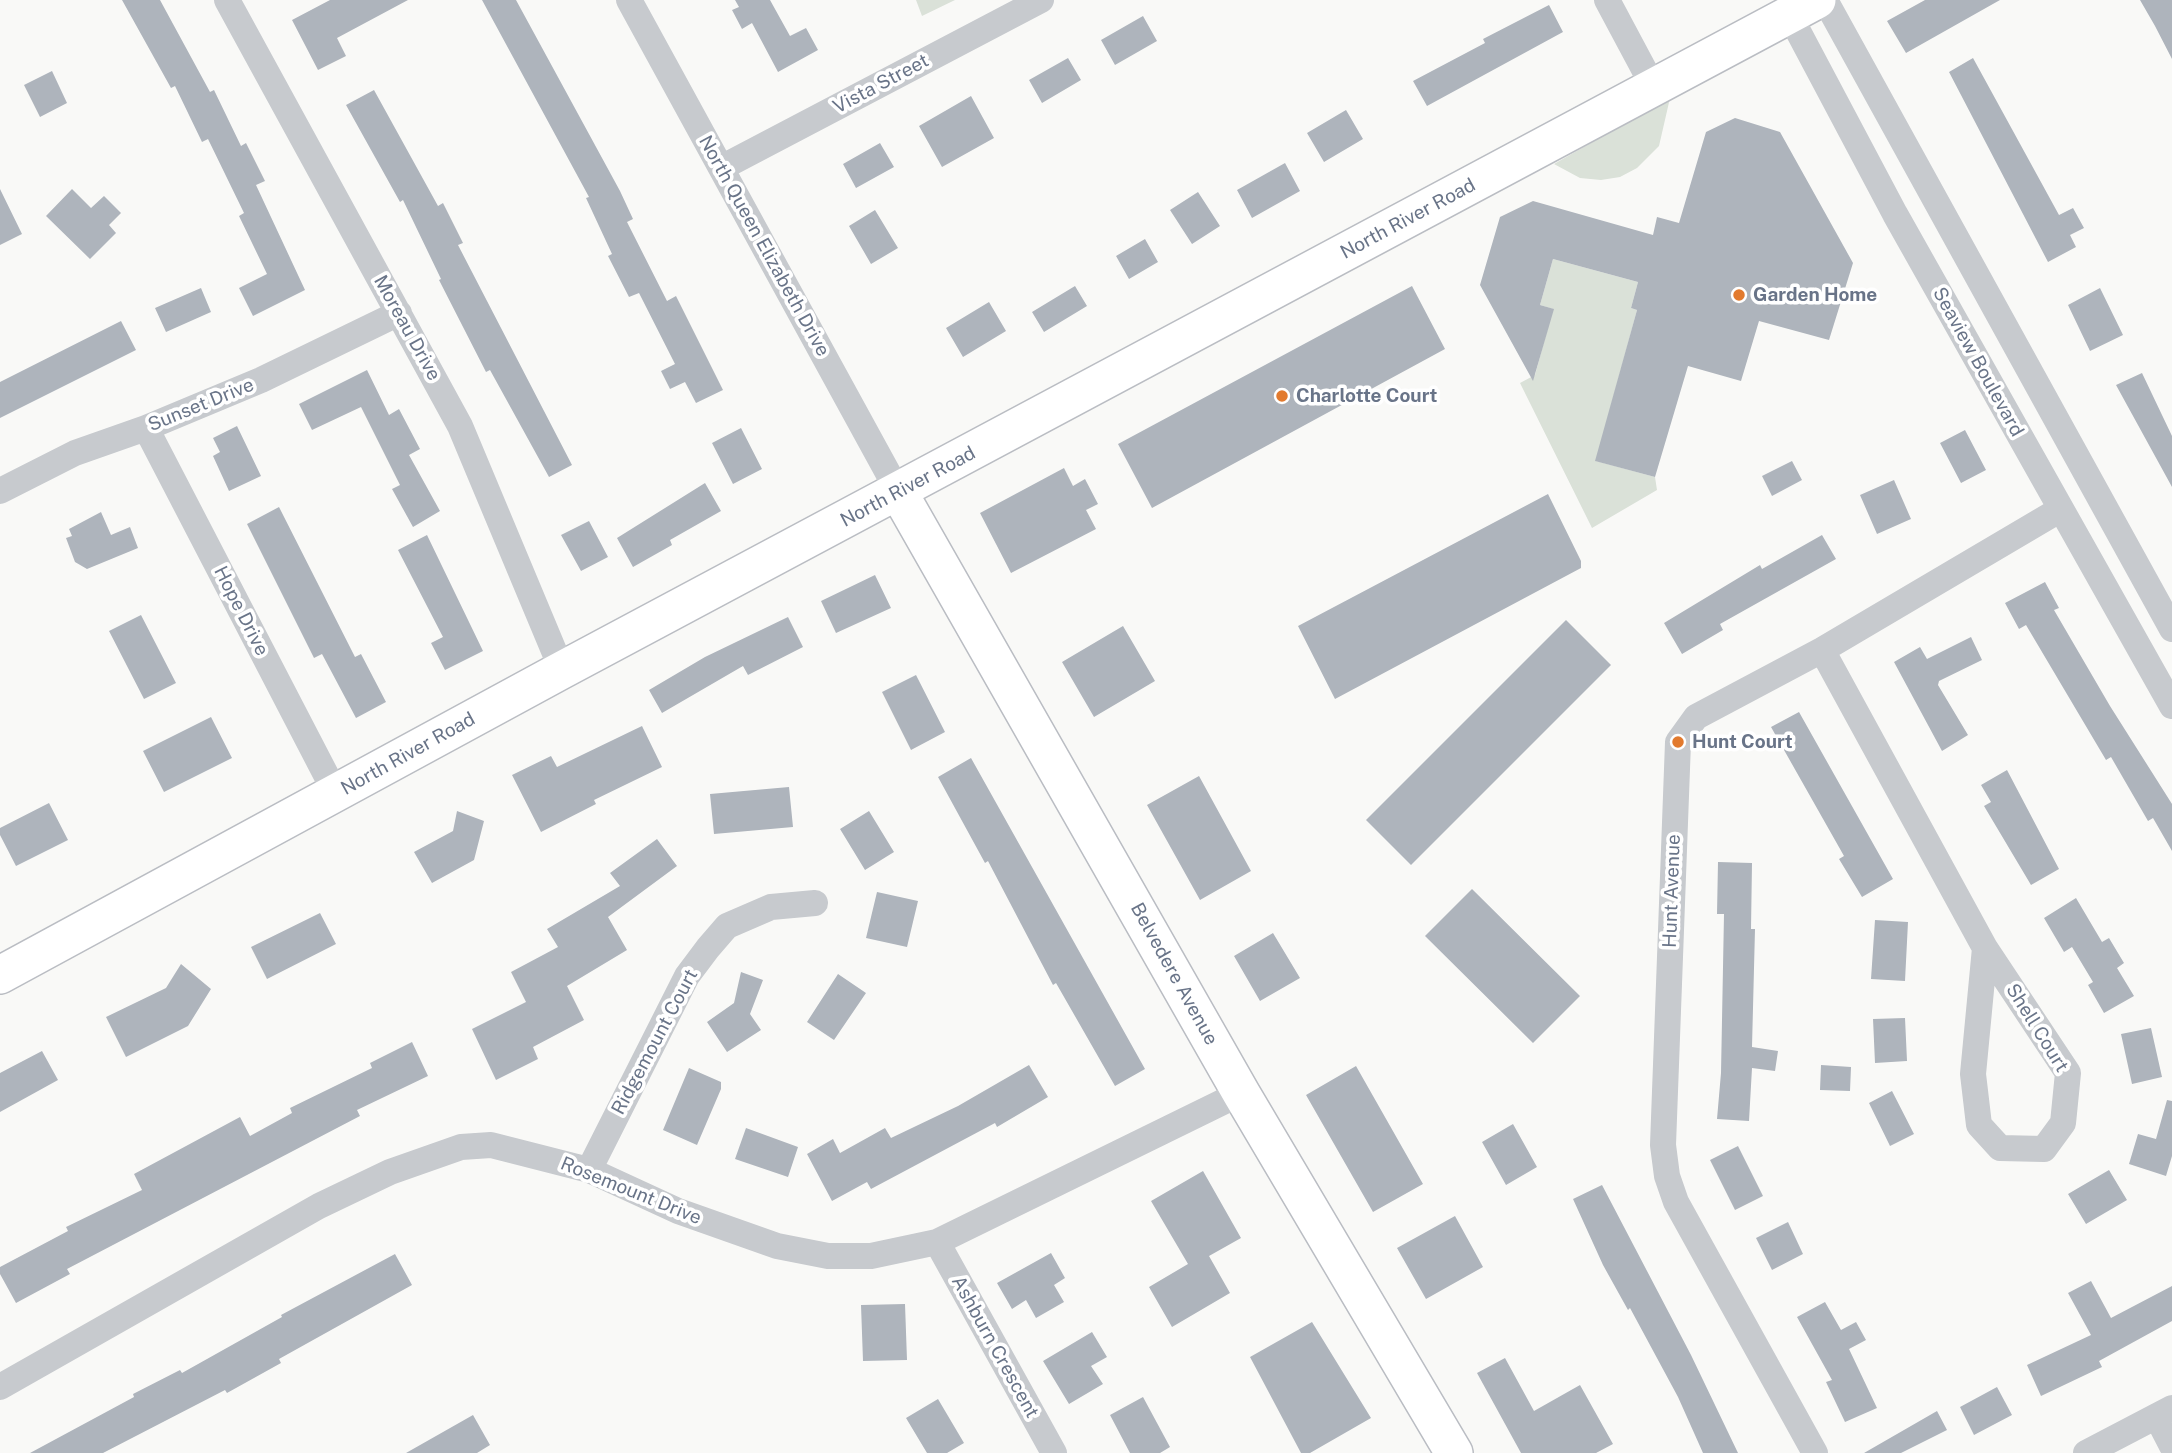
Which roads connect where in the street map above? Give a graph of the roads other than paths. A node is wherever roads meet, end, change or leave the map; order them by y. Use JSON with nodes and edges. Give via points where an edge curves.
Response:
{"nodes":[{"id":1,"x":227,"y":0,"type":"edge"},
{"id":2,"x":629,"y":0,"type":"edge"},
{"id":3,"x":1041,"y":0,"type":"edge"},
{"id":4,"x":1606,"y":0,"type":"edge"},
{"id":5,"x":1825,"y":0,"type":"edge"},
{"id":6,"x":1804,"y":8,"type":"edge"},
{"id":7,"x":1654,"y":88,"type":"junction"},
{"id":8,"x":721,"y":168,"type":"junction"},
{"id":9,"x":399,"y":313,"type":"junction"},
{"id":10,"x":146,"y":428,"type":"junction"},
{"id":11,"x":0,"y":491,"type":"edge"},
{"id":12,"x":899,"y":493,"type":"junction"},
{"id":13,"x":2061,"y":509,"type":"junction"},
{"id":14,"x":2172,"y":629,"type":"edge"},
{"id":15,"x":1822,"y":650,"type":"junction"},
{"id":16,"x":562,"y":670,"type":"junction"},
{"id":17,"x":2172,"y":706,"type":"edge"},
{"id":18,"x":336,"y":794,"type":"junction"},
{"id":19,"x":815,"y":903,"type":"dead end"},
{"id":20,"x":1986,"y":948,"type":"junction"},
{"id":21,"x":0,"y":975,"type":"edge"},
{"id":22,"x":1241,"y":1093,"type":"junction"},
{"id":23,"x":589,"y":1170,"type":"junction"},
{"id":24,"x":937,"y":1242,"type":"junction"},
{"id":25,"x":0,"y":1387,"type":"edge"},
{"id":26,"x":2164,"y":1413,"type":"edge"},
{"id":27,"x":2172,"y":1446,"type":"edge"},
{"id":28,"x":1054,"y":1453,"type":"edge"},
{"id":29,"x":1454,"y":1453,"type":"edge"},
{"id":30,"x":1815,"y":1453,"type":"edge"},
{"id":31,"x":2086,"y":1453,"type":"edge"}],
"edges":[{"from":1,"to":9,"type":"street","name":"Moreau Drive"},
{"from":2,"to":8,"type":"street","name":"North Queen Elizabeth Drive"},
{"from":3,"to":8,"type":"street","name":"Vista Street"},
{"from":4,"to":7,"type":"street"},
{"from":5,"to":14,"type":"street"},
{"from":6,"to":7,"type":"main road","name":"North River Road"},
{"from":6,"to":13,"type":"street","name":"Seaview Boulevard","via":[[1895,214]]},
{"from":7,"to":12,"type":"main road","name":"North River Road"},
{"from":8,"to":12,"type":"street","name":"North Queen Elizabeth Drive"},
{"from":9,"to":10,"type":"street","name":"Sunset Drive","via":[[261,380]]},
{"from":9,"to":16,"type":"street","name":"Moreau Drive","via":[[460,426]]},
{"from":10,"to":11,"type":"street","name":"Sunset Drive","via":[[75,453]]},
{"from":10,"to":18,"type":"street","name":"Hope Drive"},
{"from":12,"to":16,"type":"main road","name":"North River Road"},
{"from":12,"to":22,"type":"main road","name":"Belvedere Avenue"},
{"from":13,"to":15,"type":"street","name":"Hunt Avenue"},
{"from":13,"to":17,"type":"street","name":"Seaview Boulevard"},
{"from":15,"to":20,"type":"street","name":"Shell Court"},
{"from":15,"to":30,"type":"street","name":"Hunt Avenue","via":[[1696,718],[1678,742],[1663,1145],[1676,1202]]},
{"from":16,"to":18,"type":"main road","name":"North River Road"},
{"from":18,"to":21,"type":"main road","name":"North River Road"},
{"from":19,"to":23,"type":"street","name":"Ridgemount Court","via":[[771,907],[727,926],[708,948],[687,976]]},
{"from":20,"to":20,"type":"street","name":"Shell Court","via":[[1973,1074],[1979,1125],[2000,1148],[2044,1149],[2063,1123],[2068,1073]]},
{"from":22,"to":24,"type":"street","name":"Rosemount Drive"},
{"from":22,"to":29,"type":"main road","name":"Belvedere Avenue"},
{"from":23,"to":24,"type":"street","name":"Rosemount Drive","via":[[678,1211],[777,1246],[828,1256],[871,1256]]},
{"from":23,"to":25,"type":"street","name":"Rosemount Drive","via":[[491,1145],[461,1147],[390,1172],[319,1206]]},
{"from":24,"to":28,"type":"street","name":"Ashburn Crescent"},
{"from":26,"to":27,"type":"street"},
{"from":26,"to":31,"type":"street"}]}
